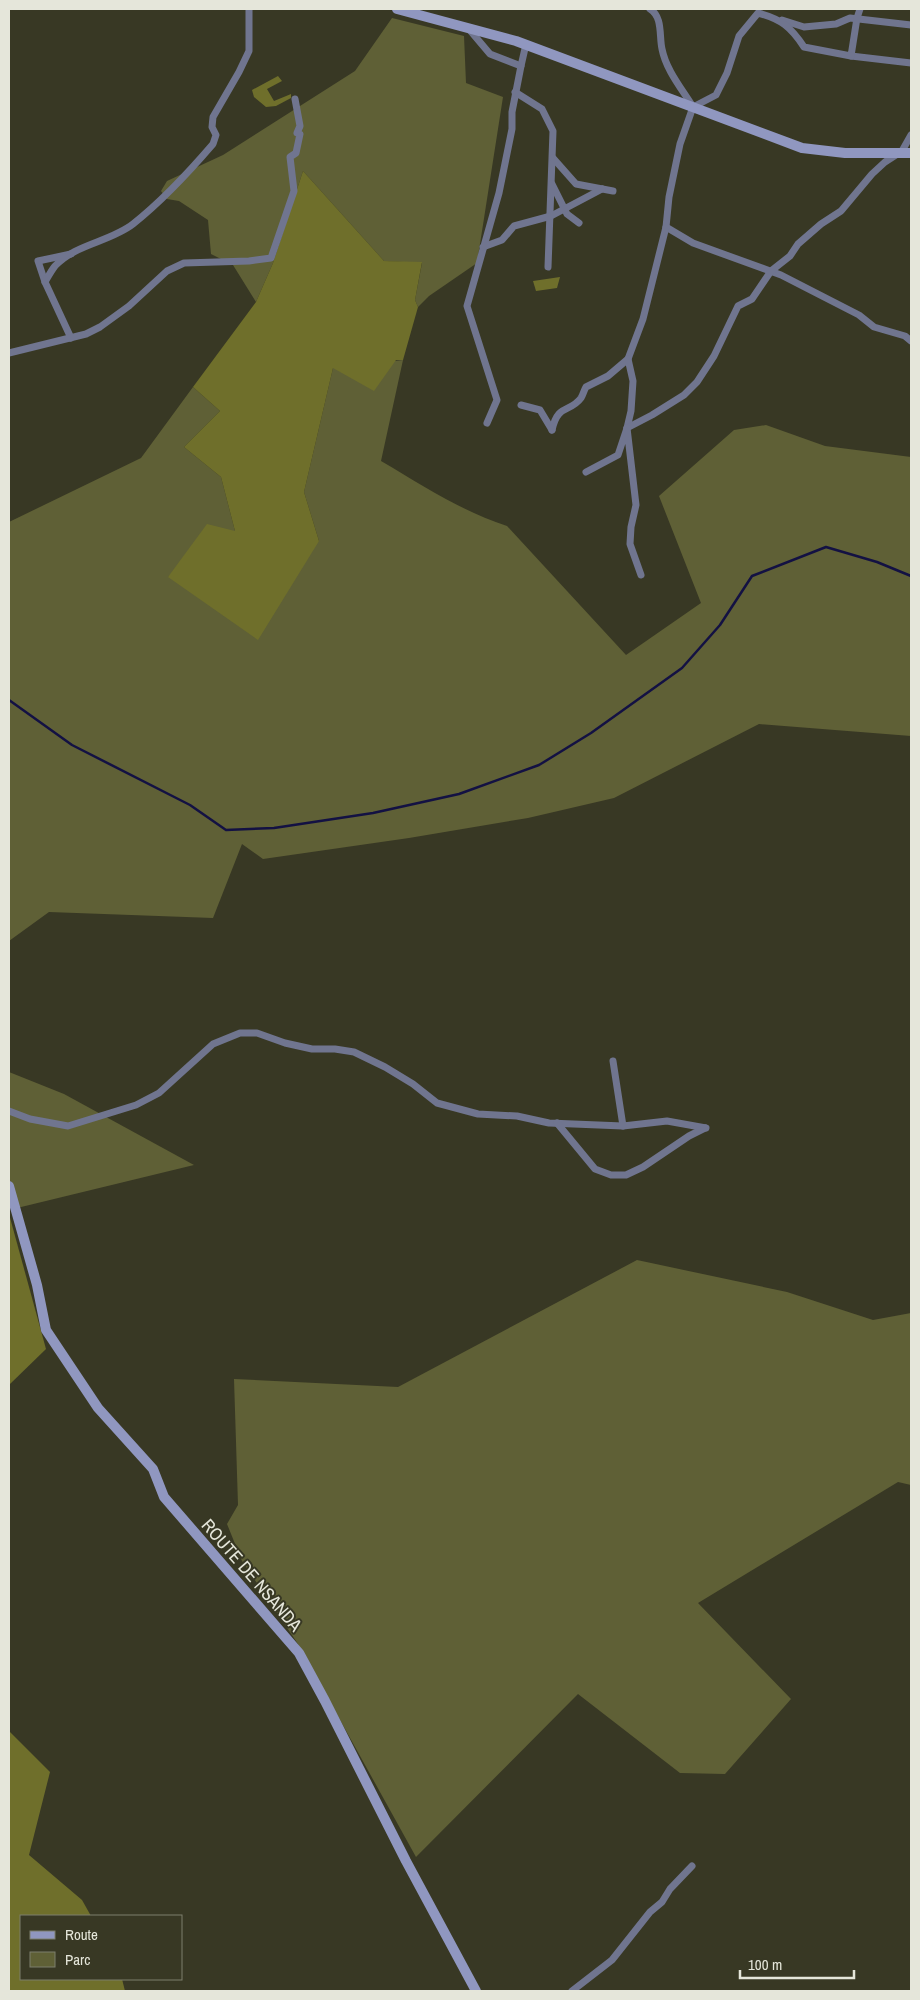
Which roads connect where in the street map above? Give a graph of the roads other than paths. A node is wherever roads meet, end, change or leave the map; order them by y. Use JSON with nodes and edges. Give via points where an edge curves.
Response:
{"nodes":[{"id":1,"x":248,"y":9,"type":"edge"},
{"id":2,"x":397,"y":9,"type":"edge"},
{"id":3,"x":650,"y":9,"type":"edge"},
{"id":4,"x":860,"y":9,"type":"edge"},
{"id":5,"x":755,"y":11,"type":"edge"},
{"id":6,"x":776,"y":17,"type":"junction"},
{"id":7,"x":857,"y":18,"type":"junction"},
{"id":8,"x":911,"y":25,"type":"edge"},
{"id":9,"x":466,"y":26,"type":"junction"},
{"id":10,"x":526,"y":44,"type":"junction"},
{"id":11,"x":851,"y":56,"type":"junction"},
{"id":12,"x":911,"y":63,"type":"edge"},
{"id":13,"x":521,"y":66,"type":"junction"},
{"id":14,"x":515,"y":92,"type":"junction"},
{"id":15,"x":295,"y":99,"type":"dead end"},
{"id":16,"x":693,"y":108,"type":"junction"},
{"id":17,"x":911,"y":135,"type":"edge"},
{"id":18,"x":911,"y":153,"type":"edge"},
{"id":19,"x":898,"y":154,"type":"junction"},
{"id":20,"x":552,"y":158,"type":"junction"},
{"id":21,"x":552,"y":184,"type":"junction"},
{"id":22,"x":602,"y":189,"type":"junction"},
{"id":23,"x":613,"y":191,"type":"dead end"},
{"id":24,"x":564,"y":207,"type":"junction"},
{"id":25,"x":551,"y":216,"type":"junction"},
{"id":26,"x":579,"y":223,"type":"dead end"},
{"id":27,"x":666,"y":227,"type":"junction"},
{"id":28,"x":483,"y":248,"type":"junction"},
{"id":29,"x":71,"y":254,"type":"junction"},
{"id":30,"x":548,"y":267,"type":"dead end"},
{"id":31,"x":771,"y":271,"type":"junction"},
{"id":32,"x":45,"y":282,"type":"junction"},
{"id":33,"x":71,"y":338,"type":"junction"},
{"id":34,"x":911,"y":341,"type":"edge"},
{"id":35,"x":9,"y":353,"type":"edge"},
{"id":36,"x":628,"y":359,"type":"junction"},
{"id":37,"x":521,"y":405,"type":"dead end"},
{"id":38,"x":487,"y":423,"type":"dead end"},
{"id":39,"x":627,"y":428,"type":"junction"},
{"id":40,"x":586,"y":472,"type":"dead end"},
{"id":41,"x":641,"y":575,"type":"dead end"},
{"id":42,"x":613,"y":1061,"type":"dead end"},
{"id":43,"x":9,"y":1111,"type":"edge"},
{"id":44,"x":557,"y":1123,"type":"junction"},
{"id":45,"x":623,"y":1126,"type":"junction"},
{"id":46,"x":9,"y":1186,"type":"edge"},
{"id":47,"x":692,"y":1866,"type":"dead end"},
{"id":48,"x":476,"y":1991,"type":"edge"},
{"id":49,"x":572,"y":1991,"type":"edge"}],
"edges":[{"from":1,"to":29,"type":"street","via":[[249,51],[213,117],[216,135],[213,144],[133,224]]},
{"from":2,"to":9,"type":"street"},
{"from":3,"to":16,"type":"street","via":[[657,15],[667,65]]},
{"from":4,"to":7,"type":"street"},
{"from":5,"to":6,"type":"street"},
{"from":5,"to":16,"type":"street","via":[[739,36],[716,95]]},
{"from":6,"to":7,"type":"street","via":[[804,27]]},
{"from":6,"to":11,"type":"street","via":[[795,32],[804,47]]},
{"from":7,"to":8,"type":"street"},
{"from":7,"to":11,"type":"street"},
{"from":9,"to":10,"type":"street"},
{"from":9,"to":13,"type":"street","via":[[490,54]]},
{"from":10,"to":13,"type":"street"},
{"from":10,"to":16,"type":"street"},
{"from":11,"to":12,"type":"street"},
{"from":13,"to":14,"type":"street"},
{"from":14,"to":20,"type":"street","via":[[542,110],[553,131]]},
{"from":14,"to":28,"type":"street","via":[[512,129],[496,209]]},
{"from":15,"to":33,"type":"street","via":[[300,126],[297,133],[300,134],[296,153],[290,157],[294,191],[271,258],[176,266],[100,327]]},
{"from":16,"to":19,"type":"street","via":[[802,148]]},
{"from":16,"to":27,"type":"street","via":[[680,144]]},
{"from":17,"to":19,"type":"street"},
{"from":18,"to":19,"type":"street"},
{"from":19,"to":31,"type":"street","via":[[872,174],[842,211],[821,224]]},
{"from":20,"to":21,"type":"street"},
{"from":20,"to":22,"type":"street","via":[[576,184]]},
{"from":21,"to":24,"type":"street"},
{"from":21,"to":25,"type":"street"},
{"from":22,"to":23,"type":"street"},
{"from":22,"to":24,"type":"street"},
{"from":24,"to":25,"type":"street"},
{"from":24,"to":26,"type":"street","via":[[567,214]]},
{"from":25,"to":28,"type":"street","via":[[514,226],[502,240]]},
{"from":25,"to":30,"type":"street"},
{"from":27,"to":31,"type":"street","via":[[693,243]]},
{"from":27,"to":36,"type":"street","via":[[643,319]]},
{"from":28,"to":38,"type":"street","via":[[467,306],[497,400]]},
{"from":29,"to":32,"type":"street","via":[[56,265]]},
{"from":29,"to":32,"type":"street","via":[[38,261]]},
{"from":31,"to":34,"type":"street","via":[[859,314],[874,327],[905,336]]},
{"from":31,"to":39,"type":"street","via":[[752,299],[738,306],[714,356],[697,382],[684,395]]},
{"from":32,"to":33,"type":"street"},
{"from":33,"to":35,"type":"street"},
{"from":36,"to":37,"type":"street","via":[[608,376],[586,387],[580,399],[560,411],[552,430],[540,410]]},
{"from":36,"to":39,"type":"street","via":[[633,381]]},
{"from":39,"to":40,"type":"street","via":[[618,455]]},
{"from":39,"to":41,"type":"street","via":[[636,505],[630,527],[630,544]]},
{"from":42,"to":45,"type":"street"},
{"from":43,"to":44,"type":"street","via":[[68,1126],[136,1105],[159,1093],[214,1044],[240,1033],[257,1033],[312,1049],[354,1052],[413,1084],[437,1103],[478,1114]]},
{"from":44,"to":45,"type":"street"},
{"from":44,"to":45,"type":"street","via":[[595,1169],[611,1175],[626,1175],[643,1167],[706,1128],[667,1121]]},
{"from":46,"to":48,"type":"street","name":"ROUTE DE NSANDA","via":[[38,1285],[46,1330],[98,1408],[153,1469],[164,1497],[299,1653]]},
{"from":47,"to":49,"type":"street","via":[[612,1960]]}]}
